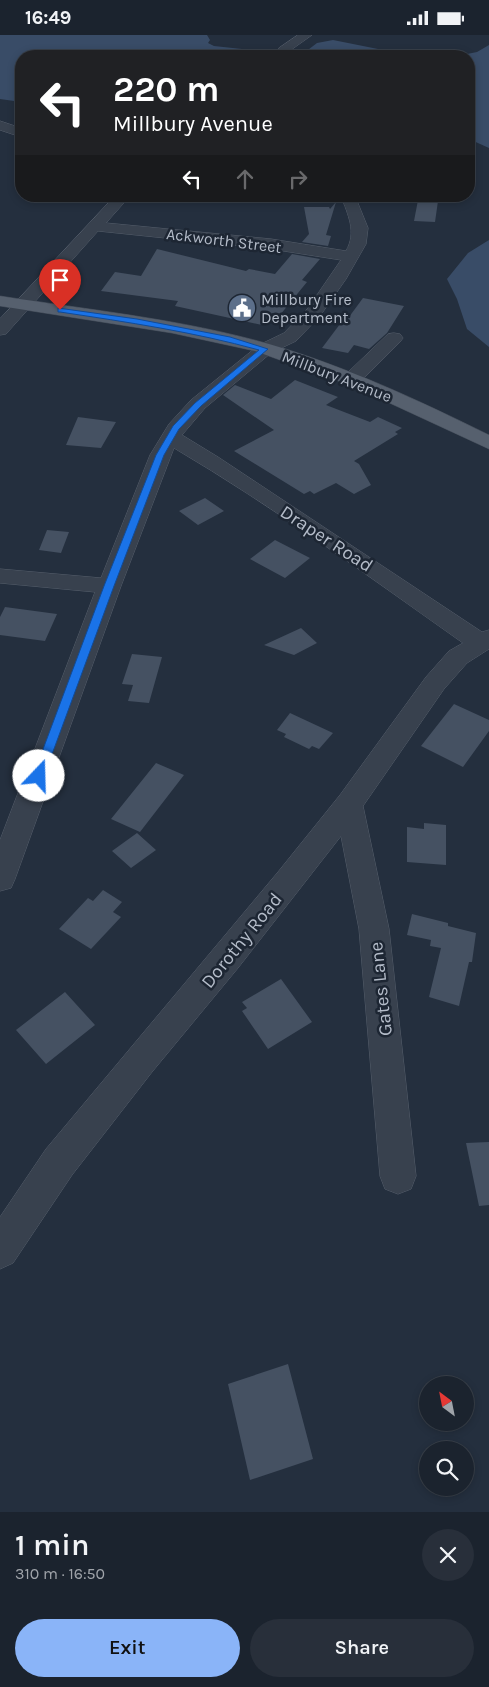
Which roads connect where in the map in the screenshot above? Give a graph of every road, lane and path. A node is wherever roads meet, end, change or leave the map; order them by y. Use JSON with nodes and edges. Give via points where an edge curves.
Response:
{"nodes":[{"id":1,"x":306,"y":35,"type":"edge"},
{"id":2,"x":280,"y":49,"type":"edge"},
{"id":3,"x":0,"y":125,"type":"edge"},
{"id":4,"x":15,"y":131,"type":"edge"},
{"id":5,"x":117,"y":202,"type":"edge"},
{"id":6,"x":350,"y":202,"type":"edge"},
{"id":7,"x":95,"y":226,"type":"junction"},
{"id":8,"x":352,"y":257,"type":"junction"},
{"id":9,"x":0,"y":301,"type":"edge"},
{"id":10,"x":22,"y":304,"type":"junction"},
{"id":11,"x":0,"y":331,"type":"edge"},
{"id":12,"x":394,"y":339,"type":"dead end"},
{"id":13,"x":265,"y":349,"type":"junction"},
{"id":14,"x":351,"y":380,"type":"junction"},
{"id":15,"x":170,"y":437,"type":"junction"},
{"id":16,"x":489,"y":443,"type":"edge"},
{"id":17,"x":0,"y":576,"type":"edge"},
{"id":18,"x":109,"y":586,"type":"junction"},
{"id":19,"x":485,"y":641,"type":"edge"},
{"id":20,"x":349,"y":804,"type":"junction"},
{"id":21,"x":0,"y":879,"type":"edge"},
{"id":22,"x":398,"y":1176,"type":"dead end"},
{"id":23,"x":0,"y":1250,"type":"edge"}],
"edges":[{"from":1,"to":2,"type":"street"},
{"from":3,"to":4,"type":"street"},
{"from":5,"to":7,"type":"street"},
{"from":6,"to":8,"type":"street","via":[[360,228],[358,245]]},
{"from":7,"to":8,"type":"street","name":"Ackworth Street","via":[[271,244]]},
{"from":7,"to":10,"type":"street"},
{"from":8,"to":13,"type":"street","via":[[314,312],[290,337]]},
{"from":9,"to":10,"type":"main road","name":"Millbury Avenue"},
{"from":10,"to":11,"type":"street"},
{"from":10,"to":13,"type":"main road","name":"Millbury Avenue","via":[[137,321]]},
{"from":12,"to":14,"type":"street"},
{"from":13,"to":14,"type":"main road","name":"Millbury Avenue"},
{"from":13,"to":15,"type":"street","via":[[198,405]]},
{"from":14,"to":16,"type":"main road","name":"Millbury Avenue","via":[[426,410]]},
{"from":15,"to":18,"type":"street"},
{"from":15,"to":19,"type":"street","name":"Draper Road"},
{"from":17,"to":18,"type":"street"},
{"from":18,"to":21,"type":"street"},
{"from":19,"to":20,"type":"street","name":"Dorothy Road","via":[[458,657],[435,683]]},
{"from":20,"to":22,"type":"street","name":"Gates Lane","via":[[374,929]]},
{"from":20,"to":23,"type":"street","name":"Dorothy Road","via":[[228,958],[59,1162]]}]}
